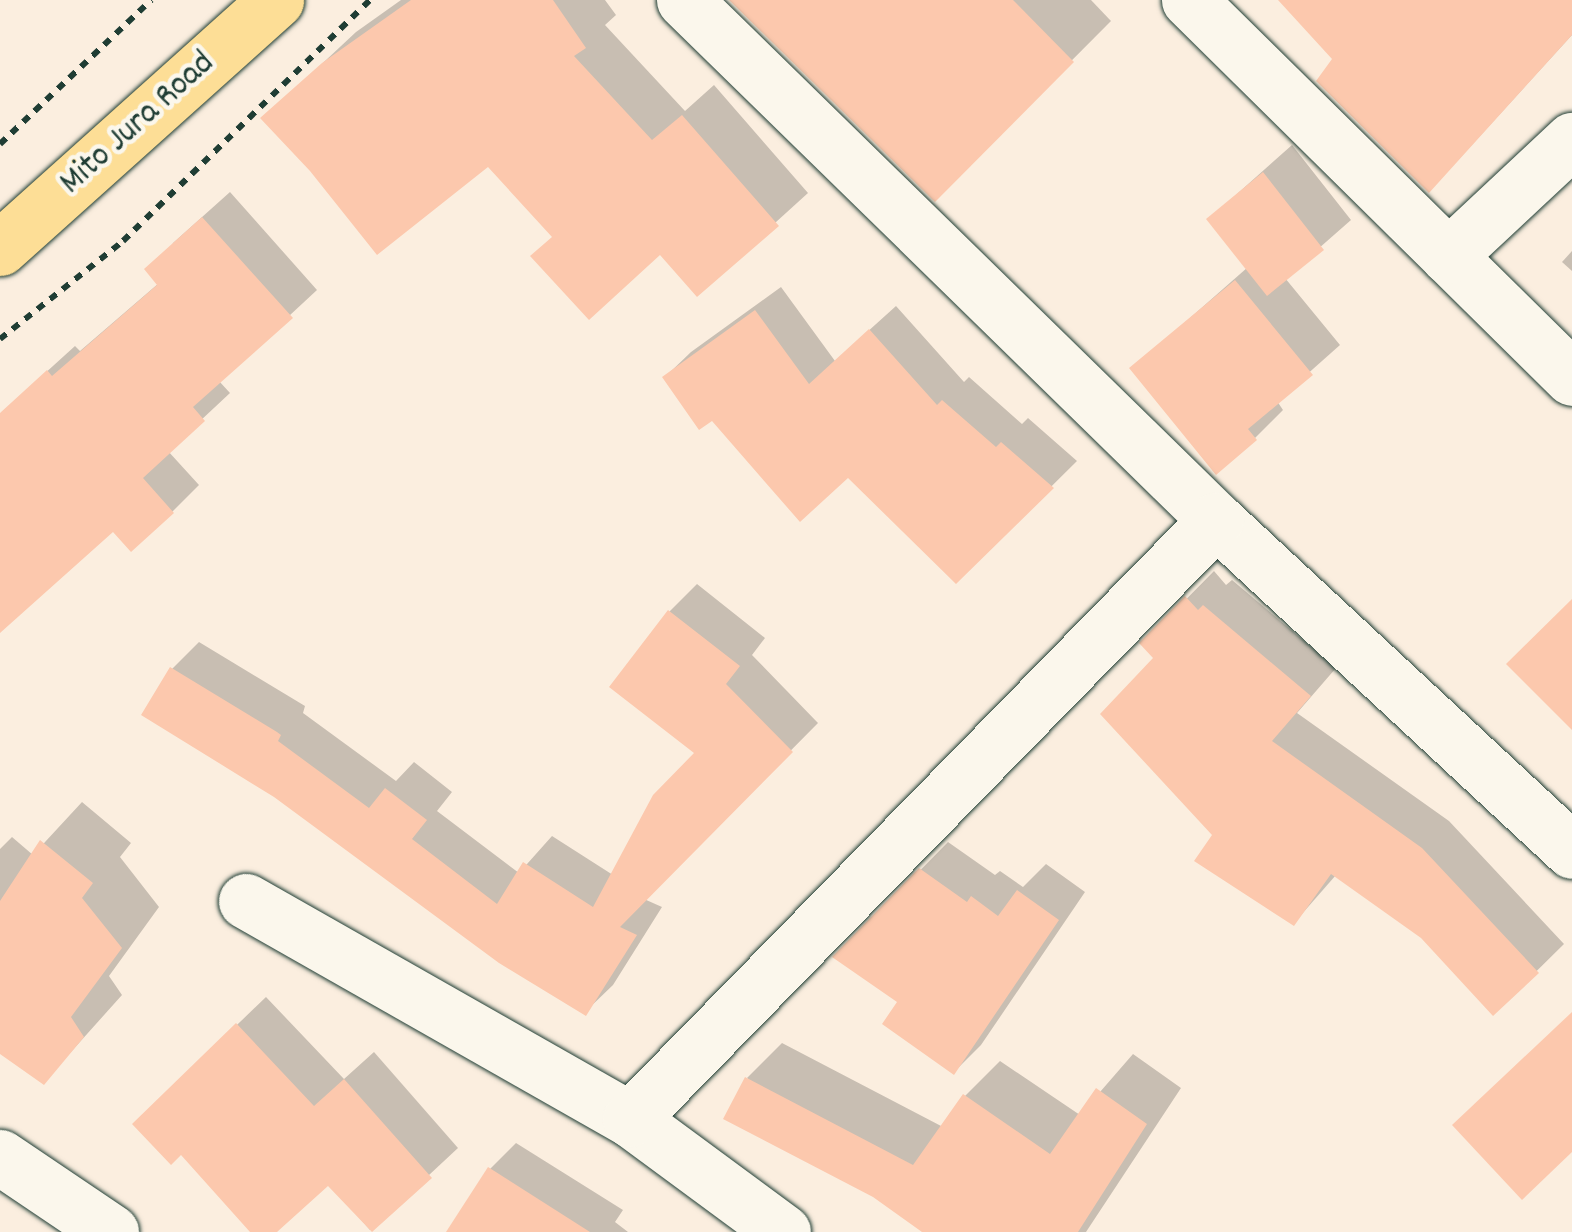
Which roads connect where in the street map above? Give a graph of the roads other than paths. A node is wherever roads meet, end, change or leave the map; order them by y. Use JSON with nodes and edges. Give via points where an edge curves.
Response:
{"nodes":[{"id":1,"x":276,"y":0,"type":"edge"},
{"id":2,"x":684,"y":0,"type":"edge"},
{"id":3,"x":1189,"y":0,"type":"edge"},
{"id":4,"x":1572,"y":140,"type":"edge"},
{"id":5,"x":0,"y":248,"type":"edge"},
{"id":6,"x":1448,"y":256,"type":"junction"},
{"id":7,"x":1572,"y":378,"type":"edge"},
{"id":8,"x":1216,"y":520,"type":"junction"},
{"id":9,"x":1572,"y":851,"type":"edge"},
{"id":10,"x":246,"y":900,"type":"dead end"},
{"id":11,"x":630,"y":1119,"type":"junction"},
{"id":12,"x":0,"y":1157,"type":"edge"},
{"id":13,"x":111,"y":1232,"type":"edge"},
{"id":14,"x":782,"y":1232,"type":"edge"}],
"edges":[{"from":1,"to":5,"type":"main road","name":"Mito Jura Road"},
{"from":2,"to":8,"type":"street"},
{"from":3,"to":6,"type":"street"},
{"from":4,"to":6,"type":"street"},
{"from":6,"to":7,"type":"street"},
{"from":8,"to":9,"type":"street"},
{"from":8,"to":11,"type":"street"},
{"from":10,"to":11,"type":"street"},
{"from":11,"to":14,"type":"street"},
{"from":12,"to":13,"type":"street"}]}
